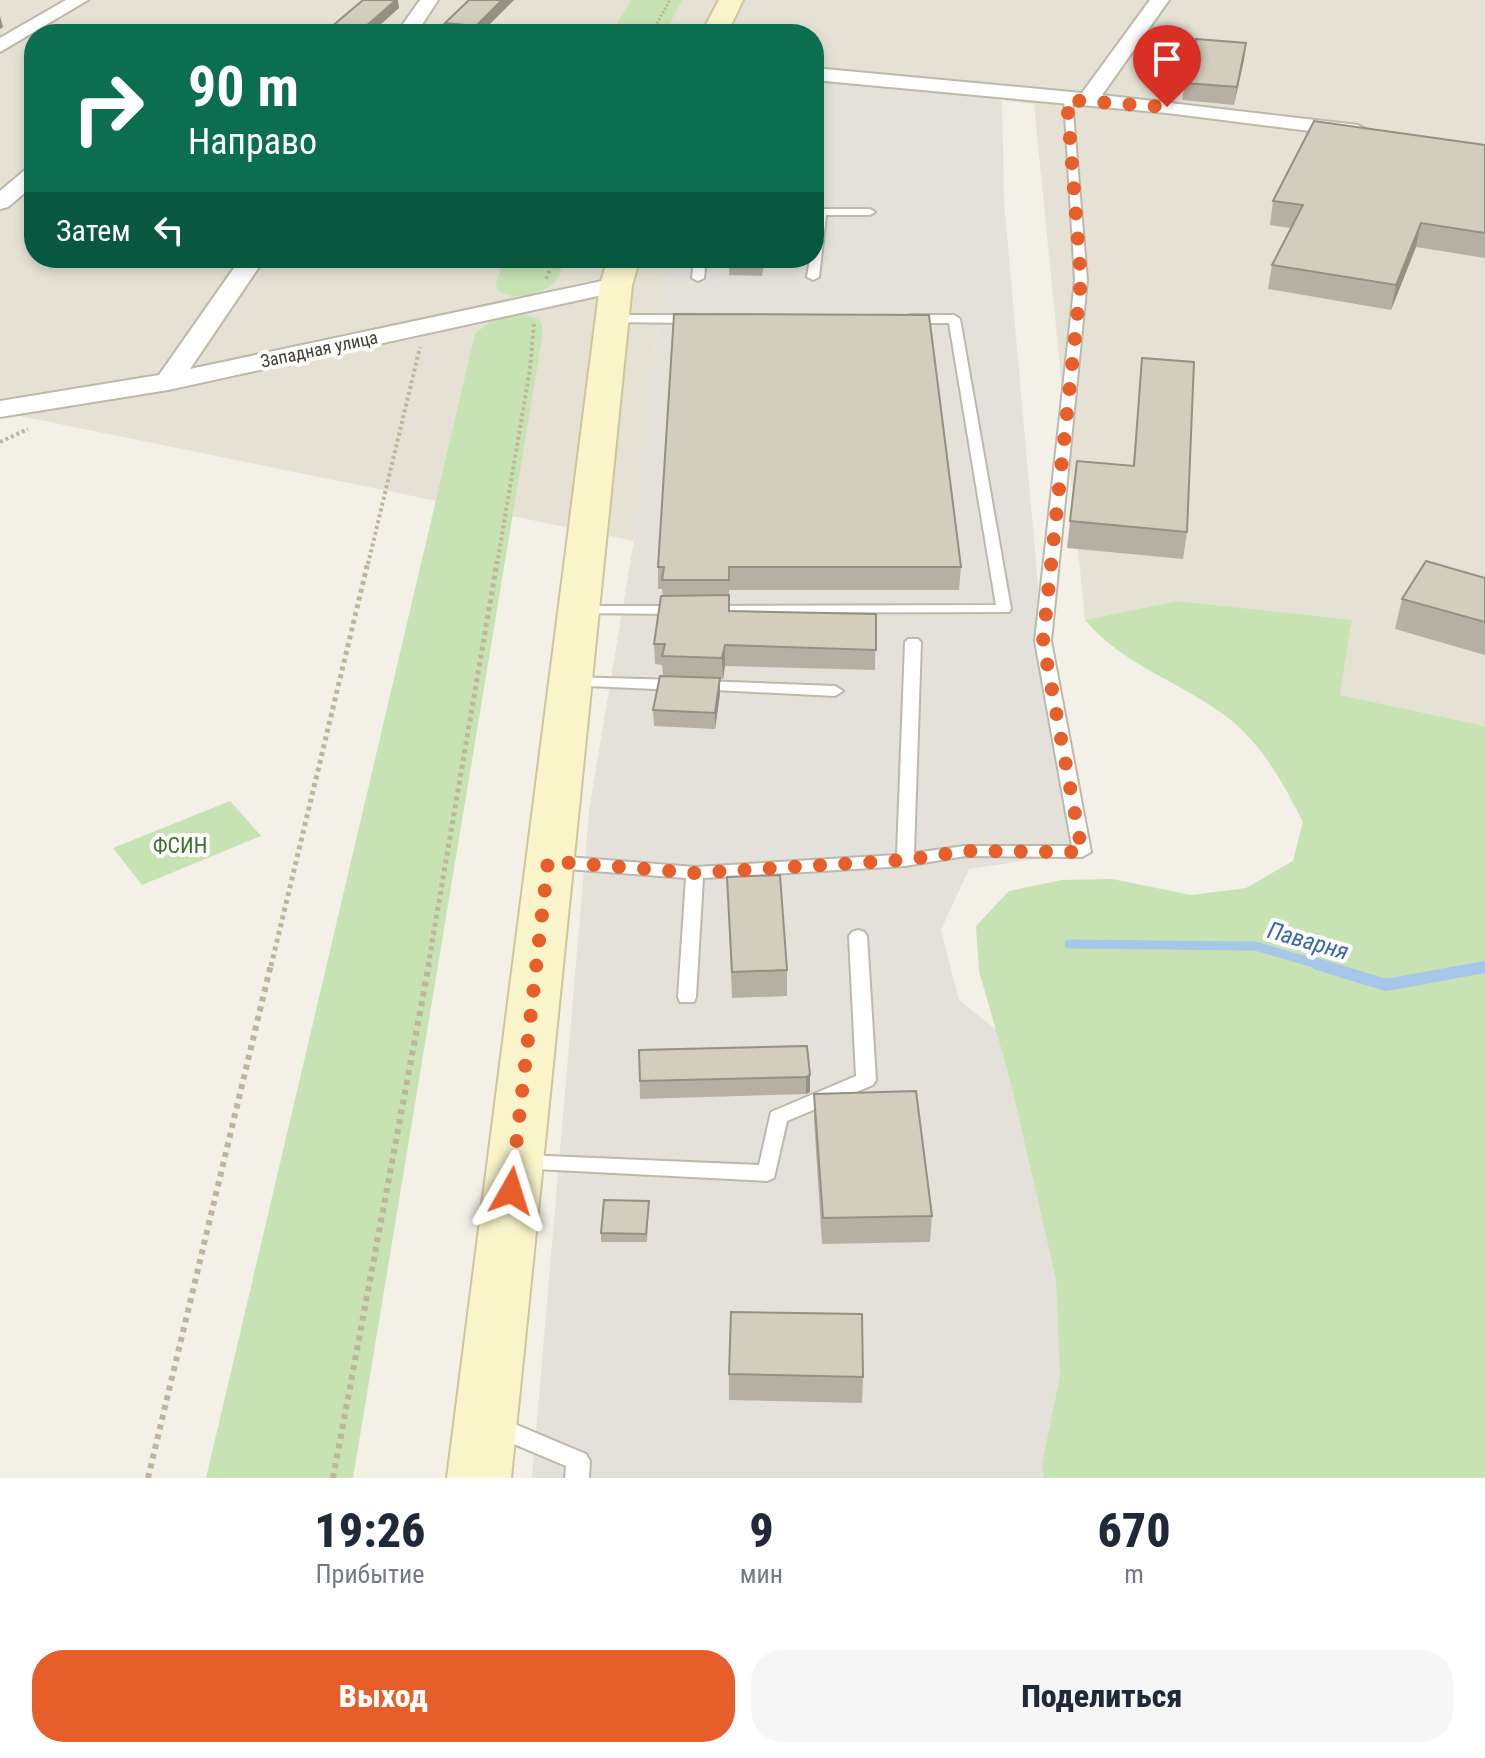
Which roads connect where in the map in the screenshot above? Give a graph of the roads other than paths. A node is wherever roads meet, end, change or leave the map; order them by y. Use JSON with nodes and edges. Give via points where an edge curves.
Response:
{"nodes":[{"id":1,"x":79,"y":0,"type":"edge"},
{"id":2,"x":429,"y":0,"type":"edge"},
{"id":3,"x":731,"y":0,"type":"edge"},
{"id":4,"x":1160,"y":0,"type":"edge"},
{"id":5,"x":38,"y":24,"type":"edge"},
{"id":6,"x":413,"y":24,"type":"edge"},
{"id":7,"x":719,"y":24,"type":"edge"},
{"id":8,"x":24,"y":32,"type":"edge"},
{"id":9,"x":0,"y":46,"type":"edge"},
{"id":10,"x":824,"y":75,"type":"edge"},
{"id":11,"x":1077,"y":101,"type":"junction"},
{"id":12,"x":1379,"y":134,"type":"edge"},
{"id":13,"x":24,"y":182,"type":"edge"},
{"id":14,"x":0,"y":202,"type":"edge"},
{"id":15,"x":824,"y":212,"type":"edge"},
{"id":16,"x":870,"y":212,"type":"dead end"},
{"id":17,"x":246,"y":268,"type":"edge"},
{"id":18,"x":699,"y":268,"type":"edge"},
{"id":19,"x":814,"y":268,"type":"edge"},
{"id":20,"x":813,"y":277,"type":"dead end"},
{"id":21,"x":698,"y":278,"type":"dead end"},
{"id":22,"x":617,"y":287,"type":"edge"},
{"id":23,"x":705,"y":319,"type":"edge"},
{"id":24,"x":892,"y":319,"type":"edge"},
{"id":25,"x":168,"y":382,"type":"junction"},
{"id":26,"x":0,"y":409,"type":"edge"},
{"id":27,"x":576,"y":610,"type":"junction"},
{"id":28,"x":913,"y":642,"type":"dead end"},
{"id":29,"x":568,"y":681,"type":"junction"},
{"id":30,"x":835,"y":691,"type":"dead end"},
{"id":31,"x":905,"y":860,"type":"junction"},
{"id":32,"x":548,"y":861,"type":"junction"},
{"id":33,"x":695,"y":873,"type":"junction"},
{"id":34,"x":858,"y":936,"type":"dead end"},
{"id":35,"x":687,"y":997,"type":"dead end"},
{"id":36,"x":514,"y":1163,"type":"junction"},
{"id":37,"x":485,"y":1422,"type":"junction"},
{"id":38,"x":479,"y":1478,"type":"edge"},
{"id":39,"x":577,"y":1478,"type":"edge"}],
"edges":[{"from":1,"to":5,"type":"street"},
{"from":2,"to":6,"type":"street"},
{"from":3,"to":7,"type":"street"},
{"from":4,"to":11,"type":"street"},
{"from":8,"to":9,"type":"street"},
{"from":10,"to":11,"type":"street"},
{"from":11,"to":12,"type":"street"},
{"from":11,"to":31,"type":"lane","via":[[1081,280],[1043,641],[1082,852],[965,851]]},
{"from":13,"to":14,"type":"street"},
{"from":15,"to":16,"type":"lane"},
{"from":17,"to":25,"type":"street"},
{"from":18,"to":21,"type":"lane"},
{"from":19,"to":20,"type":"lane"},
{"from":22,"to":23,"type":"lane"},
{"from":22,"to":25,"type":"street","name":"Западная улица"},
{"from":22,"to":27,"type":"street"},
{"from":24,"to":27,"type":"lane","via":[[954,319],[1004,609]]},
{"from":25,"to":26,"type":"street","name":"Западная улица"},
{"from":27,"to":29,"type":"street"},
{"from":28,"to":31,"type":"lane"},
{"from":29,"to":30,"type":"lane"},
{"from":29,"to":32,"type":"street"},
{"from":31,"to":33,"type":"lane"},
{"from":32,"to":33,"type":"lane"},
{"from":32,"to":36,"type":"street"},
{"from":33,"to":35,"type":"lane"},
{"from":34,"to":36,"type":"lane","via":[[866,1080],[778,1117],[767,1173]]},
{"from":36,"to":37,"type":"street"},
{"from":37,"to":38,"type":"street"},
{"from":37,"to":39,"type":"lane","via":[[578,1461]]}]}
